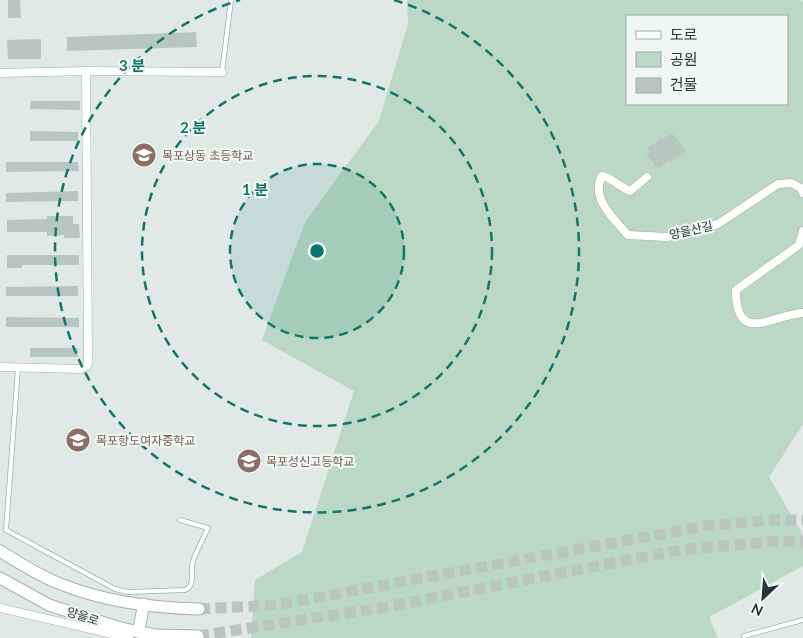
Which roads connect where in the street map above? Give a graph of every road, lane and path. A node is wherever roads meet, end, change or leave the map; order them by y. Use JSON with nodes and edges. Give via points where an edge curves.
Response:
{"nodes":[{"id":1,"x":231,"y":0,"type":"edge"},
{"id":2,"x":86,"y":71,"type":"junction"},
{"id":3,"x":222,"y":72,"type":"joint"},
{"id":4,"x":0,"y":73,"type":"edge"},
{"id":5,"x":646,"y":177,"type":"dead end"},
{"id":6,"x":803,"y":193,"type":"edge"},
{"id":7,"x":803,"y":231,"type":"edge"},
{"id":8,"x":803,"y":313,"type":"edge"},
{"id":9,"x":0,"y":367,"type":"edge"},
{"id":10,"x":18,"y":368,"type":"junction"},
{"id":11,"x":180,"y":520,"type":"dead end"},
{"id":12,"x":0,"y":529,"type":"edge"},
{"id":13,"x":6,"y":530,"type":"junction"},
{"id":14,"x":0,"y":551,"type":"edge"},
{"id":15,"x":2,"y":579,"type":"edge"},
{"id":16,"x":144,"y":604,"type":"junction"},
{"id":17,"x":0,"y":608,"type":"edge"},
{"id":18,"x":199,"y":609,"type":"tunnel mouth"},
{"id":19,"x":803,"y":620,"type":"edge"},
{"id":20,"x":134,"y":635,"type":"edge"},
{"id":21,"x":198,"y":636,"type":"dead end"},
{"id":22,"x":744,"y":636,"type":"dead end"}],
"edges":[{"from":1,"to":3,"type":"lane"},
{"from":2,"to":3,"type":"street"},
{"from":2,"to":4,"type":"street"},
{"from":2,"to":10,"type":"street","via":[[88,364],[81,370]]},
{"from":5,"to":6,"type":"street","name":"양을산길","via":[[630,191],[606,176],[598,182],[597,190],[610,215],[628,235],[667,237],[718,224],[778,184],[791,183],[801,188]]},
{"from":7,"to":8,"type":"street","via":[[799,245],[736,290],[736,302],[739,315],[746,322],[762,324]]},
{"from":9,"to":10,"type":"street"},
{"from":10,"to":13,"type":"lane"},
{"from":11,"to":13,"type":"lane","via":[[208,528],[193,562],[193,582],[185,590],[142,593],[101,583]]},
{"from":12,"to":13,"type":"lane"},
{"from":14,"to":16,"type":"street","name":"양을로","via":[[49,579],[72,588]]},
{"from":15,"to":20,"type":"street","name":"양을로","via":[[49,605]]},
{"from":16,"to":18,"type":"street","name":"양을로"},
{"from":16,"to":20,"type":"street"},
{"from":17,"to":20,"type":"street"},
{"from":19,"to":22,"type":"lane"},
{"from":20,"to":21,"type":"street","name":"양을로"}]}
